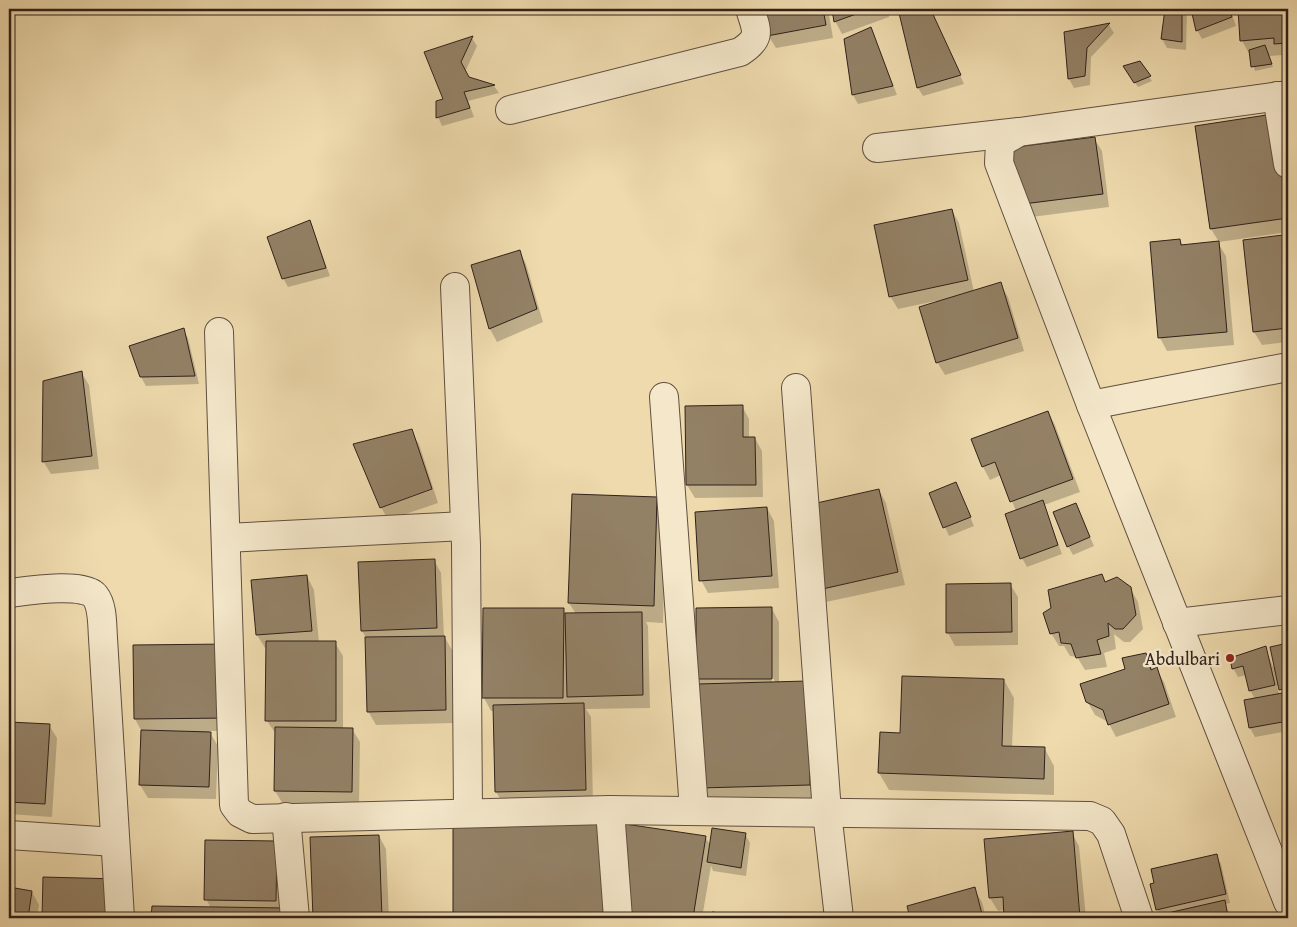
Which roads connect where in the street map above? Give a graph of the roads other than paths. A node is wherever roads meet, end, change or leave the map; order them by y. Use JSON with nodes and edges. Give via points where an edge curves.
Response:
{"nodes":[{"id":1,"x":750,"y":9,"type":"edge"},
{"id":2,"x":1283,"y":96,"type":"edge"},
{"id":3,"x":510,"y":110,"type":"dead end"},
{"id":4,"x":1019,"y":132,"type":"junction"},
{"id":5,"x":877,"y":148,"type":"dead end"},
{"id":6,"x":1288,"y":164,"type":"edge"},
{"id":7,"x":455,"y":287,"type":"dead end"},
{"id":8,"x":219,"y":332,"type":"dead end"},
{"id":9,"x":1288,"y":367,"type":"edge"},
{"id":10,"x":796,"y":388,"type":"dead end"},
{"id":11,"x":664,"y":397,"type":"dead end"},
{"id":12,"x":1091,"y":405,"type":"junction"},
{"id":13,"x":465,"y":526,"type":"junction"},
{"id":14,"x":226,"y":538,"type":"junction"},
{"id":15,"x":9,"y":593,"type":"edge"},
{"id":16,"x":1288,"y":610,"type":"edge"},
{"id":17,"x":1177,"y":623,"type":"junction"},
{"id":18,"x":610,"y":810,"type":"junction"},
{"id":19,"x":694,"y":810,"type":"junction"},
{"id":20,"x":468,"y":812,"type":"junction"},
{"id":21,"x":827,"y":812,"type":"junction"},
{"id":22,"x":286,"y":817,"type":"junction"},
{"id":23,"x":9,"y":835,"type":"edge"},
{"id":24,"x":115,"y":842,"type":"junction"},
{"id":25,"x":1288,"y":902,"type":"edge"},
{"id":26,"x":120,"y":918,"type":"edge"},
{"id":27,"x":295,"y":918,"type":"edge"},
{"id":28,"x":618,"y":918,"type":"edge"},
{"id":29,"x":839,"y":918,"type":"edge"},
{"id":30,"x":1139,"y":918,"type":"edge"}],
"edges":[{"from":1,"to":3,"type":"street","via":[[756,37],[740,52]]},
{"from":2,"to":4,"type":"street"},
{"from":2,"to":6,"type":"street"},
{"from":4,"to":5,"type":"street"},
{"from":4,"to":12,"type":"street","via":[[1000,143],[999,163]]},
{"from":7,"to":13,"type":"street"},
{"from":8,"to":14,"type":"street"},
{"from":9,"to":12,"type":"street"},
{"from":10,"to":21,"type":"street"},
{"from":11,"to":19,"type":"street"},
{"from":12,"to":17,"type":"street"},
{"from":13,"to":14,"type":"street"},
{"from":13,"to":20,"type":"street"},
{"from":14,"to":22,"type":"street","via":[[234,805],[240,813],[252,819]]},
{"from":15,"to":24,"type":"street","via":[[75,588],[88,590],[96,596],[103,638]]},
{"from":16,"to":17,"type":"street"},
{"from":17,"to":25,"type":"street"},
{"from":18,"to":19,"type":"street"},
{"from":18,"to":20,"type":"street"},
{"from":18,"to":28,"type":"street"},
{"from":19,"to":21,"type":"street"},
{"from":20,"to":22,"type":"street"},
{"from":21,"to":29,"type":"street"},
{"from":21,"to":30,"type":"street","via":[[1090,816],[1102,821],[1111,834]]},
{"from":22,"to":27,"type":"street"},
{"from":23,"to":24,"type":"street"},
{"from":24,"to":26,"type":"street"}]}
